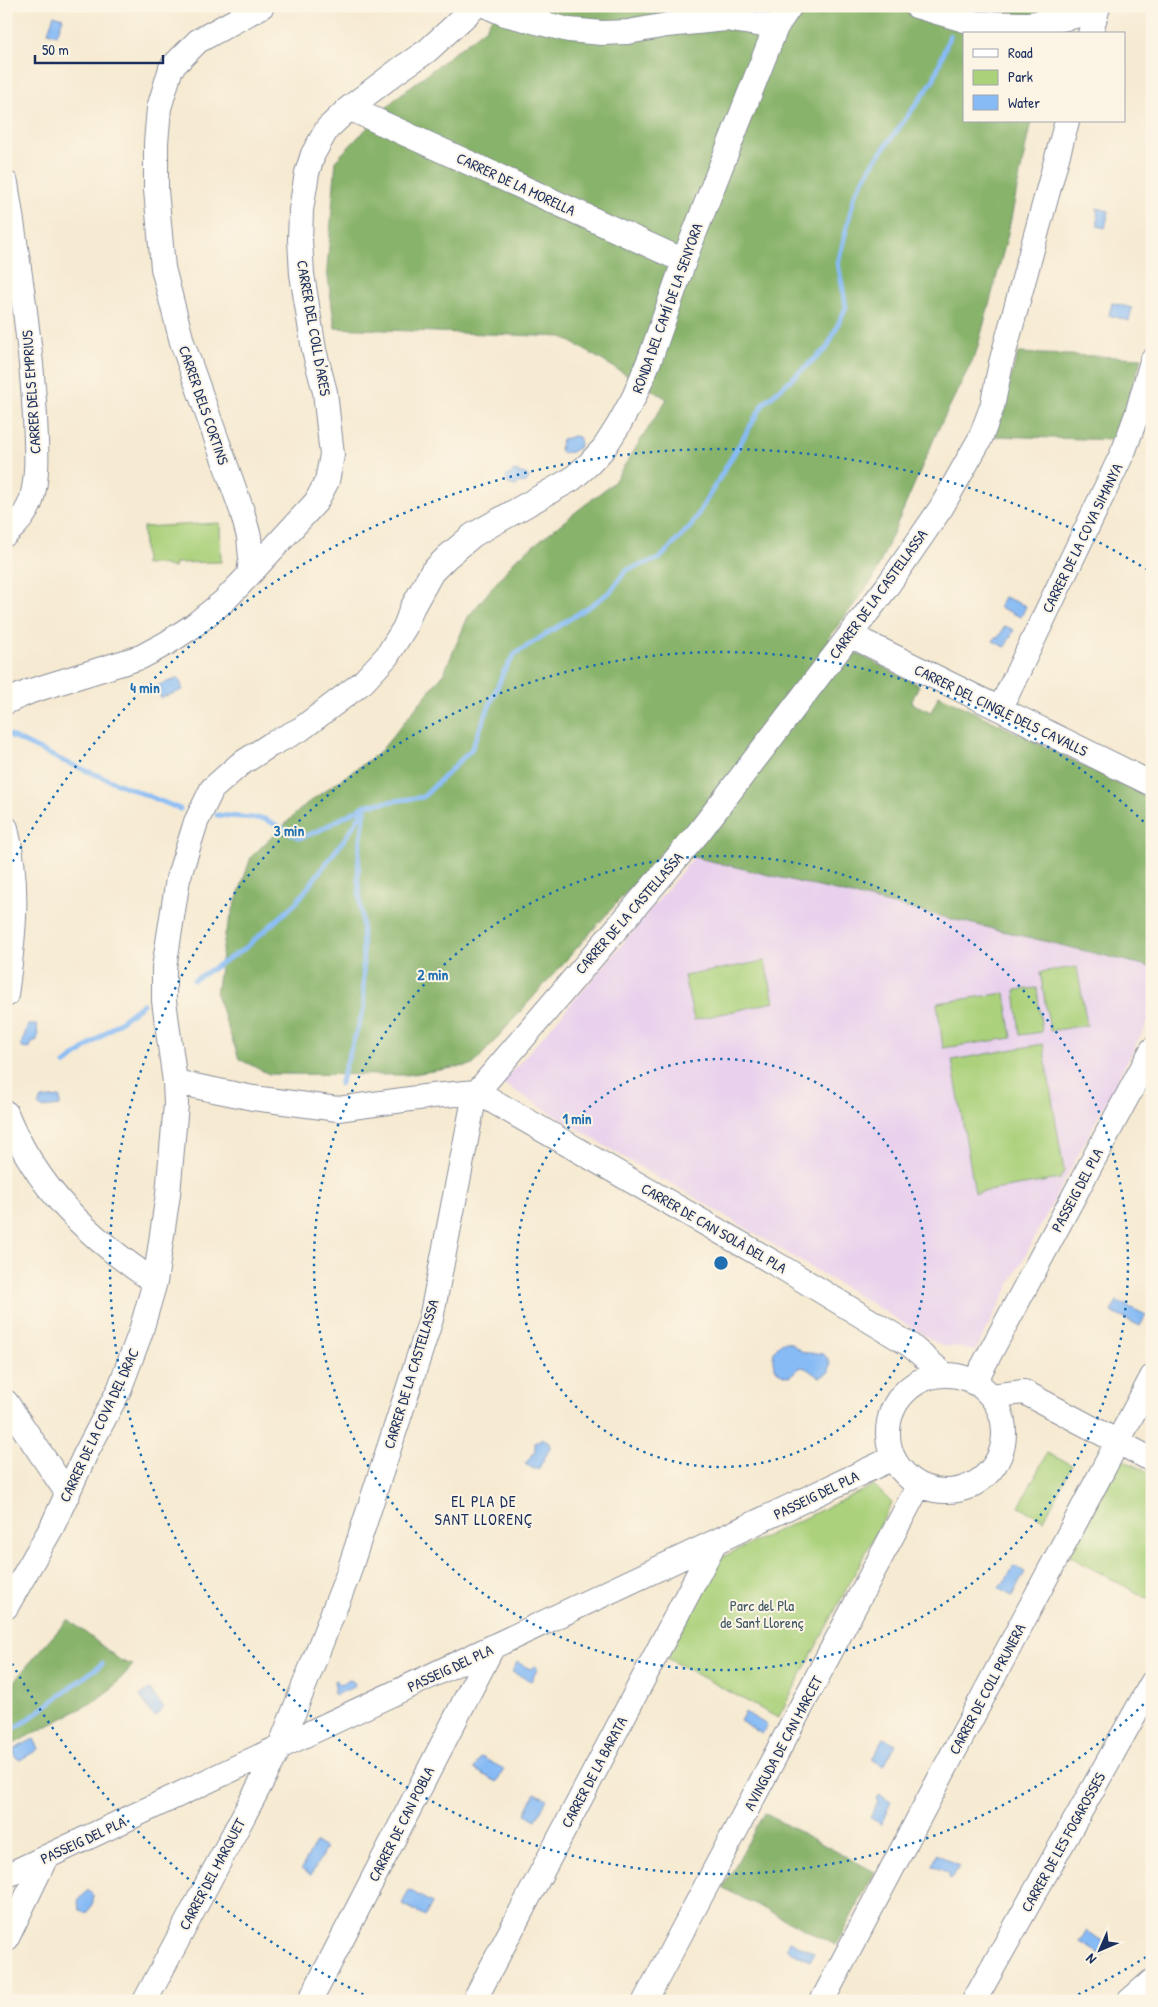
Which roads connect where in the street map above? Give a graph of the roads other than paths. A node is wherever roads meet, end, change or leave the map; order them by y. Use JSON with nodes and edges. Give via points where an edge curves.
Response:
{"nodes":[{"id":1,"x":262,"y":6,"type":"edge"},
{"id":2,"x":476,"y":6,"type":"edge"},
{"id":3,"x":487,"y":6,"type":"edge"},
{"id":4,"x":790,"y":6,"type":"edge"},
{"id":5,"x":916,"y":6,"type":"edge"},
{"id":6,"x":1098,"y":6,"type":"edge"},
{"id":7,"x":776,"y":27,"type":"junction"},
{"id":8,"x":1091,"y":32,"type":"edge"},
{"id":9,"x":349,"y":108,"type":"junction"},
{"id":10,"x":1066,"y":122,"type":"edge"},
{"id":11,"x":6,"y":183,"type":"edge"},
{"id":12,"x":684,"y":261,"type":"junction"},
{"id":13,"x":1152,"y":361,"type":"edge"},
{"id":14,"x":1144,"y":414,"type":"edge"},
{"id":15,"x":6,"y":534,"type":"edge"},
{"id":16,"x":249,"y":575,"type":"junction"},
{"id":17,"x":850,"y":635,"type":"junction"},
{"id":18,"x":6,"y":702,"type":"edge"},
{"id":19,"x":1000,"y":710,"type":"junction"},
{"id":20,"x":1152,"y":784,"type":"edge"},
{"id":21,"x":6,"y":828,"type":"edge"},
{"id":22,"x":6,"y":994,"type":"edge"},
{"id":23,"x":1152,"y":1050,"type":"edge"},
{"id":24,"x":175,"y":1082,"type":"junction"},
{"id":25,"x":477,"y":1092,"type":"junction"},
{"id":26,"x":6,"y":1113,"type":"edge"},
{"id":27,"x":155,"y":1282,"type":"junction"},
{"id":28,"x":945,"y":1375,"type":"junction"},
{"id":29,"x":1152,"y":1377,"type":"edge"},
{"id":30,"x":983,"y":1390,"type":"junction"},
{"id":31,"x":6,"y":1402,"type":"edge"},
{"id":32,"x":1118,"y":1441,"type":"junction"},
{"id":33,"x":893,"y":1458,"type":"junction"},
{"id":34,"x":1152,"y":1460,"type":"edge"},
{"id":35,"x":919,"y":1485,"type":"junction"},
{"id":36,"x":68,"y":1494,"type":"junction"},
{"id":37,"x":714,"y":1544,"type":"junction"},
{"id":38,"x":6,"y":1606,"type":"edge"},
{"id":39,"x":492,"y":1648,"type":"junction"},
{"id":40,"x":1152,"y":1683,"type":"edge"},
{"id":41,"x":280,"y":1747,"type":"junction"},
{"id":42,"x":46,"y":1858,"type":"junction"},
{"id":43,"x":6,"y":1876,"type":"edge"},
{"id":44,"x":6,"y":1940,"type":"edge"},
{"id":45,"x":1152,"y":1981,"type":"edge"},
{"id":46,"x":145,"y":2001,"type":"edge"},
{"id":47,"x":310,"y":2001,"type":"edge"},
{"id":48,"x":474,"y":2001,"type":"edge"},
{"id":49,"x":645,"y":2001,"type":"edge"},
{"id":50,"x":822,"y":2001,"type":"edge"},
{"id":51,"x":974,"y":2001,"type":"edge"},
{"id":52,"x":1129,"y":2001,"type":"edge"}],
"edges":[{"from":1,"to":16,"type":"street","name":"CARRER DELS CORTINS","via":[[198,40],[171,68],[159,108],[156,143],[156,190],[163,268],[182,342],[244,519],[251,558]]},
{"from":2,"to":9,"type":"street","name":"CARRER DEL COLL D'ARES","via":[[427,51]]},
{"from":3,"to":7,"type":"street","via":[[569,30],[628,32],[726,19]]},
{"from":4,"to":7,"type":"street","name":"RONDA DEL CAMÍ DE LA SENYORA"},
{"from":5,"to":6,"type":"street","via":[[975,23],[1028,24],[1075,16]]},
{"from":6,"to":8,"type":"street"},
{"from":7,"to":12,"type":"street","name":"RONDA DEL CAMÍ DE LA SENYORA"},
{"from":9,"to":12,"type":"street","name":"CARRER DE LA MORELLA"},
{"from":9,"to":16,"type":"street","name":"CARRER DEL COLL D'ARES","via":[[327,129],[313,154],[301,210],[302,274],[329,420],[332,455],[327,482],[316,502]]},
{"from":10,"to":17,"type":"street","name":"CARRER DE LA CASTELLASSA","via":[[1001,362],[992,407],[980,438],[941,508]]},
{"from":11,"to":15,"type":"street","name":"CARRER DELS EMPRIUS","via":[[22,289],[33,388],[35,441],[30,502],[24,516]]},
{"from":12,"to":24,"type":"street","name":"RONDA DEL CAMÍ DE LA SENYORA","via":[[634,397],[599,453],[572,479],[473,535],[447,557],[432,572],[388,656],[363,682],[300,729],[239,765],[212,789],[196,822],[178,879],[164,968],[164,1001]]},
{"from":13,"to":14,"type":"street","name":"CARRER DE LA COVA SIMANYA"},
{"from":14,"to":19,"type":"street","name":"CARRER DE LA COVA SIMANYA"},
{"from":16,"to":18,"type":"street","via":[[193,626],[141,657],[31,691]]},
{"from":17,"to":19,"type":"street","name":"CARRER DEL CINGLE DELS CAVALLS"},
{"from":17,"to":25,"type":"street","name":"CARRER DE LA CASTELLASSA","via":[[698,832]]},
{"from":19,"to":20,"type":"street","name":"CARRER DEL CINGLE DELS CAVALLS"},
{"from":21,"to":22,"type":"street","via":[[15,880],[16,915]]},
{"from":23,"to":30,"type":"street","name":"PASSEIG DEL PLA"},
{"from":24,"to":25,"type":"street","via":[[295,1105],[338,1109]]},
{"from":24,"to":27,"type":"street","name":"CARRER DE LA COVA DEL DRAC","via":[[168,1194]]},
{"from":25,"to":28,"type":"street","name":"CARRER DE CAN SOLÀ DEL PLA","via":[[792,1273],[910,1345]]},
{"from":25,"to":41,"type":"street","name":"CARRER DE LA CASTELLASSA","via":[[431,1319],[347,1577]]},
{"from":26,"to":27,"type":"street","via":[[20,1144],[48,1189],[82,1226]]},
{"from":27,"to":36,"type":"street","name":"CARRER DE LA COVA DEL DRAC","via":[[119,1390]]},
{"from":28,"to":30,"type":"street","via":[[964,1378]]},
{"from":28,"to":33,"type":"street","via":[[915,1384],[895,1404],[888,1427]]},
{"from":29,"to":32,"type":"street","name":"CARRER DE COLL PRUNERA"},
{"from":30,"to":32,"type":"street","via":[[1024,1392]]},
{"from":30,"to":35,"type":"street","via":[[1000,1411],[1004,1429],[995,1465],[983,1479],[967,1488],[951,1492]]},
{"from":31,"to":36,"type":"street"},
{"from":32,"to":34,"type":"street"},
{"from":32,"to":50,"type":"street","name":"CARRER DE COLL PRUNERA"},
{"from":33,"to":35,"type":"street","via":[[903,1473]]},
{"from":33,"to":37,"type":"street","name":"PASSEIG DEL PLA"},
{"from":35,"to":49,"type":"street","name":"AVINGUDA DE CAN MARCET"},
{"from":36,"to":38,"type":"street","name":"CARRER DE LA COVA DEL DRAC"},
{"from":37,"to":39,"type":"street","name":"PASSEIG DEL PLA"},
{"from":37,"to":48,"type":"street","name":"CARRER DE LA BARATA"},
{"from":39,"to":41,"type":"street","name":"PASSEIG DEL PLA"},
{"from":39,"to":47,"type":"street","name":"CARRER DE CAN POBLA"},
{"from":40,"to":51,"type":"street","name":"CARRER DE LES FOGAROSSES"},
{"from":41,"to":42,"type":"street","name":"PASSEIG DEL PLA"},
{"from":41,"to":46,"type":"street","name":"CARRER DEL MARQUET"},
{"from":42,"to":43,"type":"street","name":"PASSEIG DEL PLA"},
{"from":42,"to":44,"type":"street"},
{"from":45,"to":52,"type":"street"}]}
